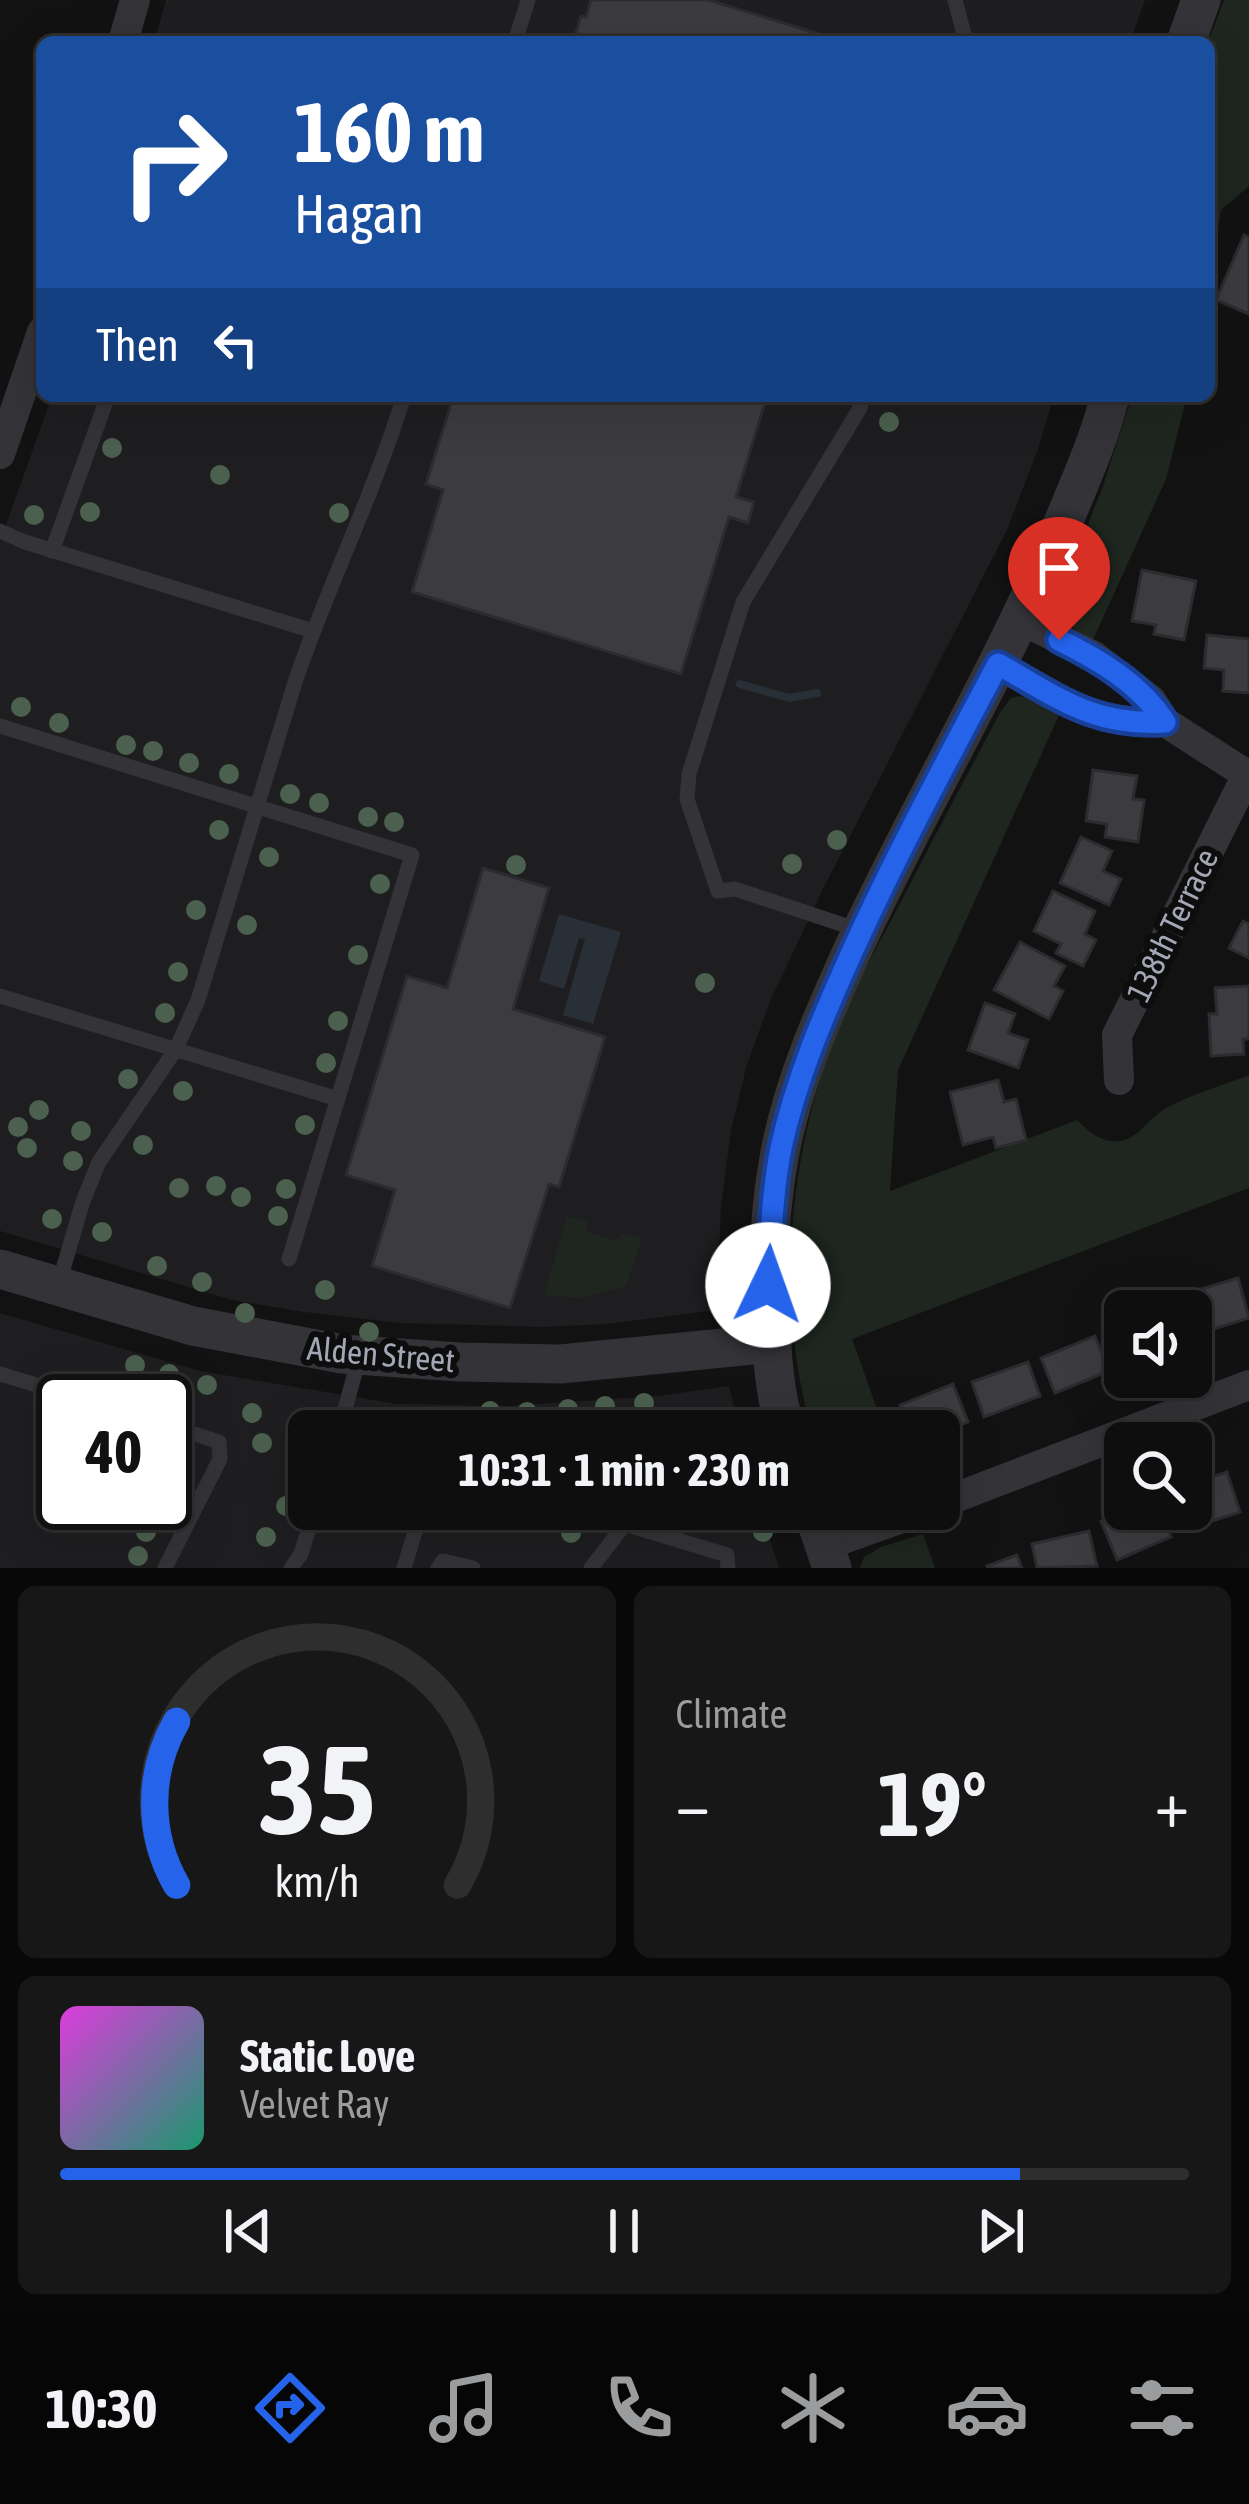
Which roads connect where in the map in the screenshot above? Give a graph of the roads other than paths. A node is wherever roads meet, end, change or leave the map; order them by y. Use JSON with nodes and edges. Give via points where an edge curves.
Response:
{"nodes":[{"id":1,"x":135,"y":0,"type":"edge"},
{"id":2,"x":528,"y":0,"type":"edge"},
{"id":3,"x":956,"y":0,"type":"edge"},
{"id":4,"x":1202,"y":0,"type":"edge"},
{"id":5,"x":125,"y":36,"type":"edge"},
{"id":6,"x":517,"y":36,"type":"edge"},
{"id":7,"x":965,"y":36,"type":"edge"},
{"id":8,"x":1188,"y":36,"type":"edge"},
{"id":9,"x":36,"y":349,"type":"edge"},
{"id":10,"x":106,"y":402,"type":"edge"},
{"id":11,"x":402,"y":402,"type":"edge"},
{"id":12,"x":862,"y":402,"type":"edge"},
{"id":13,"x":1108,"y":402,"type":"edge"},
{"id":14,"x":0,"y":454,"type":"edge"},
{"id":15,"x":0,"y":531,"type":"edge"},
{"id":16,"x":52,"y":551,"type":"junction"},
{"id":17,"x":1021,"y":620,"type":"junction"},
{"id":18,"x":313,"y":631,"type":"junction"},
{"id":19,"x":998,"y":664,"type":"junction"},
{"id":20,"x":1165,"y":722,"type":"junction"},
{"id":21,"x":0,"y":726,"type":"edge"},
{"id":22,"x":1248,"y":776,"type":"edge"},
{"id":23,"x":258,"y":809,"type":"junction"},
{"id":24,"x":862,"y":931,"type":"junction"},
{"id":25,"x":0,"y":996,"type":"edge"},
{"id":26,"x":176,"y":1049,"type":"junction"},
{"id":27,"x":1119,"y":1080,"type":"dead end"},
{"id":28,"x":338,"y":1099,"type":"junction"},
{"id":29,"x":289,"y":1259,"type":"dead end"},
{"id":30,"x":0,"y":1269,"type":"edge"},
{"id":31,"x":58,"y":1286,"type":"junction"},
{"id":32,"x":772,"y":1343,"type":"junction"},
{"id":33,"x":359,"y":1355,"type":"junction"},
{"id":34,"x":0,"y":1374,"type":"edge"},
{"id":35,"x":36,"y":1385,"type":"edge"},
{"id":36,"x":1249,"y":1385,"type":"edge"},
{"id":37,"x":345,"y":1410,"type":"edge"},
{"id":38,"x":781,"y":1410,"type":"edge"},
{"id":39,"x":192,"y":1433,"type":"edge"},
{"id":40,"x":960,"y":1496,"type":"edge"},
{"id":41,"x":192,"y":1514,"type":"edge"},
{"id":42,"x":184,"y":1530,"type":"edge"},
{"id":43,"x":308,"y":1530,"type":"edge"},
{"id":44,"x":416,"y":1530,"type":"edge"},
{"id":45,"x":621,"y":1530,"type":"edge"},
{"id":46,"x":646,"y":1530,"type":"edge"},
{"id":47,"x":859,"y":1530,"type":"edge"},
{"id":48,"x":823,"y":1541,"type":"edge"},
{"id":49,"x":295,"y":1567,"type":"edge"},
{"id":50,"x":165,"y":1568,"type":"edge"},
{"id":51,"x":404,"y":1568,"type":"edge"},
{"id":52,"x":438,"y":1568,"type":"edge"},
{"id":53,"x":473,"y":1568,"type":"edge"},
{"id":54,"x":591,"y":1568,"type":"edge"},
{"id":55,"x":728,"y":1568,"type":"edge"}],
"edges":[{"from":1,"to":5,"type":"street"},
{"from":2,"to":6,"type":"lane"},
{"from":3,"to":7,"type":"lane"},
{"from":4,"to":8,"type":"street"},
{"from":9,"to":14,"type":"street"},
{"from":10,"to":16,"type":"lane"},
{"from":11,"to":18,"type":"lane"},
{"from":12,"to":24,"type":"lane","via":[[743,602],[687,799],[718,891]]},
{"from":13,"to":17,"type":"street"},
{"from":15,"to":16,"type":"lane"},
{"from":16,"to":18,"type":"lane"},
{"from":17,"to":19,"type":"street"},
{"from":17,"to":20,"type":"street","via":[[1094,656]]},
{"from":18,"to":23,"type":"lane"},
{"from":19,"to":20,"type":"street","via":[[1075,708],[1136,724]]},
{"from":19,"to":24,"type":"street"},
{"from":20,"to":22,"type":"street"},
{"from":21,"to":23,"type":"lane"},
{"from":22,"to":27,"type":"street","name":"138th Terrace","via":[[1117,1035]]},
{"from":23,"to":26,"type":"lane"},
{"from":23,"to":28,"type":"lane","via":[[412,855]]},
{"from":24,"to":32,"type":"street","via":[[796,1089],[781,1150],[768,1285]]},
{"from":25,"to":26,"type":"lane"},
{"from":26,"to":28,"type":"lane"},
{"from":26,"to":31,"type":"lane","via":[[99,1162]]},
{"from":28,"to":29,"type":"lane"},
{"from":30,"to":31,"type":"street","name":"Alden Street"},
{"from":31,"to":33,"type":"street","name":"Alden Street","via":[[193,1326]]},
{"from":32,"to":33,"type":"street","name":"Alden Street","via":[[561,1364]]},
{"from":32,"to":38,"type":"street"},
{"from":33,"to":37,"type":"lane"},
{"from":34,"to":35,"type":"lane"},
{"from":36,"to":40,"type":"street"},
{"from":39,"to":41,"type":"lane","via":[[218,1442],[220,1459]]},
{"from":42,"to":50,"type":"lane"},
{"from":43,"to":49,"type":"lane"},
{"from":44,"to":51,"type":"lane"},
{"from":45,"to":54,"type":"lane"},
{"from":46,"to":55,"type":"lane","via":[[727,1555]]},
{"from":47,"to":48,"type":"street"},
{"from":52,"to":53,"type":"lane","via":[[448,1560]]}]}
